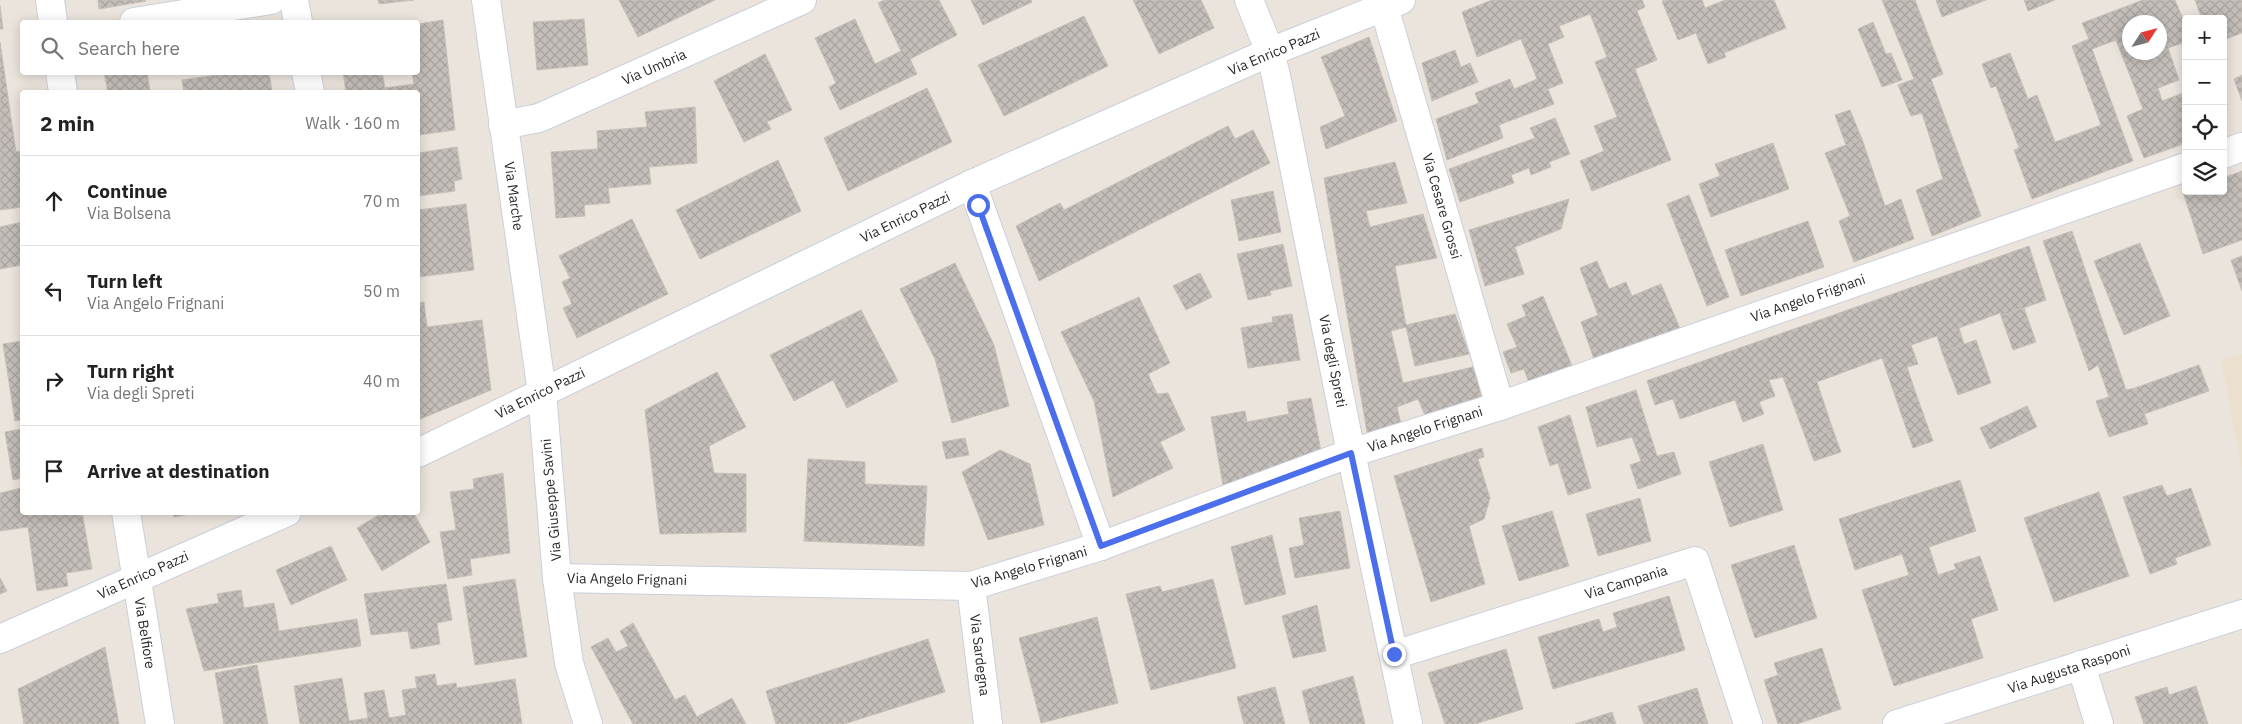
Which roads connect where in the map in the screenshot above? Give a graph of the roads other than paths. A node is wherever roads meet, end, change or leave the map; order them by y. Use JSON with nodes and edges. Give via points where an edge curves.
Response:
{"nodes":[{"id":1,"x":50,"y":0,"type":"edge"},
{"id":2,"x":270,"y":0,"type":"edge"},
{"id":3,"x":294,"y":0,"type":"edge"},
{"id":4,"x":486,"y":0,"type":"edge"},
{"id":5,"x":802,"y":0,"type":"edge"},
{"id":6,"x":1249,"y":0,"type":"edge"},
{"id":7,"x":1392,"y":3,"type":"edge"},
{"id":8,"x":53,"y":20,"type":"edge"},
{"id":9,"x":146,"y":20,"type":"edge"},
{"id":10,"x":298,"y":20,"type":"edge"},
{"id":11,"x":1270,"y":52,"type":"junction"},
{"id":12,"x":60,"y":75,"type":"edge"},
{"id":13,"x":307,"y":75,"type":"edge"},
{"id":14,"x":63,"y":90,"type":"edge"},
{"id":15,"x":310,"y":90,"type":"edge"},
{"id":16,"x":504,"y":125,"type":"junction"},
{"id":17,"x":2242,"y":147,"type":"edge"},
{"id":18,"x":2227,"y":153,"type":"edge"},
{"id":19,"x":2182,"y":168,"type":"edge"},
{"id":20,"x":972,"y":184,"type":"junction"},
{"id":21,"x":542,"y":392,"type":"junction"},
{"id":22,"x":1500,"y":406,"type":"junction"},
{"id":23,"x":420,"y":452,"type":"edge"},
{"id":24,"x":1351,"y":453,"type":"junction"},
{"id":25,"x":126,"y":515,"type":"edge"},
{"id":26,"x":280,"y":515,"type":"edge"},
{"id":27,"x":1101,"y":546,"type":"junction"},
{"id":28,"x":136,"y":578,"type":"junction"},
{"id":29,"x":557,"y":578,"type":"junction"},
{"id":30,"x":971,"y":586,"type":"junction"},
{"id":31,"x":2242,"y":614,"type":"edge"},
{"id":32,"x":0,"y":639,"type":"edge"},
{"id":33,"x":1394,"y":654,"type":"junction"},
{"id":34,"x":2081,"y":665,"type":"junction"},
{"id":35,"x":160,"y":724,"type":"edge"},
{"id":36,"x":588,"y":724,"type":"edge"},
{"id":37,"x":988,"y":724,"type":"edge"},
{"id":38,"x":1408,"y":724,"type":"edge"},
{"id":39,"x":1748,"y":724,"type":"edge"},
{"id":40,"x":1897,"y":724,"type":"edge"},
{"id":41,"x":2099,"y":724,"type":"edge"}],
"edges":[{"from":1,"to":8,"type":"street"},
{"from":2,"to":9,"type":"street"},
{"from":3,"to":10,"type":"street"},
{"from":4,"to":16,"type":"street","name":"Via Marche"},
{"from":5,"to":16,"type":"street","name":"Via Umbria","via":[[539,118]]},
{"from":6,"to":11,"type":"street","name":"Via degli Spreti"},
{"from":7,"to":11,"type":"street","name":"Via Enrico Pazzi"},
{"from":7,"to":22,"type":"street","name":"Via Cesare Grossi"},
{"from":11,"to":20,"type":"street","name":"Via Enrico Pazzi"},
{"from":11,"to":24,"type":"street","name":"Via degli Spreti"},
{"from":12,"to":14,"type":"street"},
{"from":13,"to":15,"type":"street"},
{"from":16,"to":21,"type":"street","name":"Via Marche"},
{"from":17,"to":18,"type":"street"},
{"from":19,"to":22,"type":"street","name":"Via Angelo Frignani"},
{"from":20,"to":21,"type":"street","name":"Via Enrico Pazzi"},
{"from":20,"to":27,"type":"street"},
{"from":21,"to":23,"type":"street","name":"Via Enrico Pazzi"},
{"from":21,"to":29,"type":"street","name":"Via Giuseppe Savini"},
{"from":22,"to":24,"type":"street","name":"Via Angelo Frignani"},
{"from":24,"to":27,"type":"street","name":"Via Angelo Frignani"},
{"from":24,"to":33,"type":"street","name":"Via degli Spreti"},
{"from":25,"to":28,"type":"street","name":"Via Belfiore"},
{"from":26,"to":28,"type":"street","name":"Via Enrico Pazzi"},
{"from":27,"to":30,"type":"street","name":"Via Angelo Frignani"},
{"from":28,"to":32,"type":"street","name":"Via Enrico Pazzi"},
{"from":28,"to":35,"type":"street","name":"Via Belfiore"},
{"from":29,"to":30,"type":"street","name":"Via Angelo Frignani"},
{"from":29,"to":36,"type":"street","name":"Via Giuseppe Savini","via":[[569,663]]},
{"from":30,"to":37,"type":"street","name":"Via Sardegna"},
{"from":31,"to":34,"type":"street","name":"Via Augusta Rasponi"},
{"from":33,"to":38,"type":"street","name":"Via degli Spreti"},
{"from":33,"to":39,"type":"street","name":"Via Campania","via":[[1695,561]]},
{"from":34,"to":40,"type":"street","name":"Via Augusta Rasponi"},
{"from":34,"to":41,"type":"street"}]}
